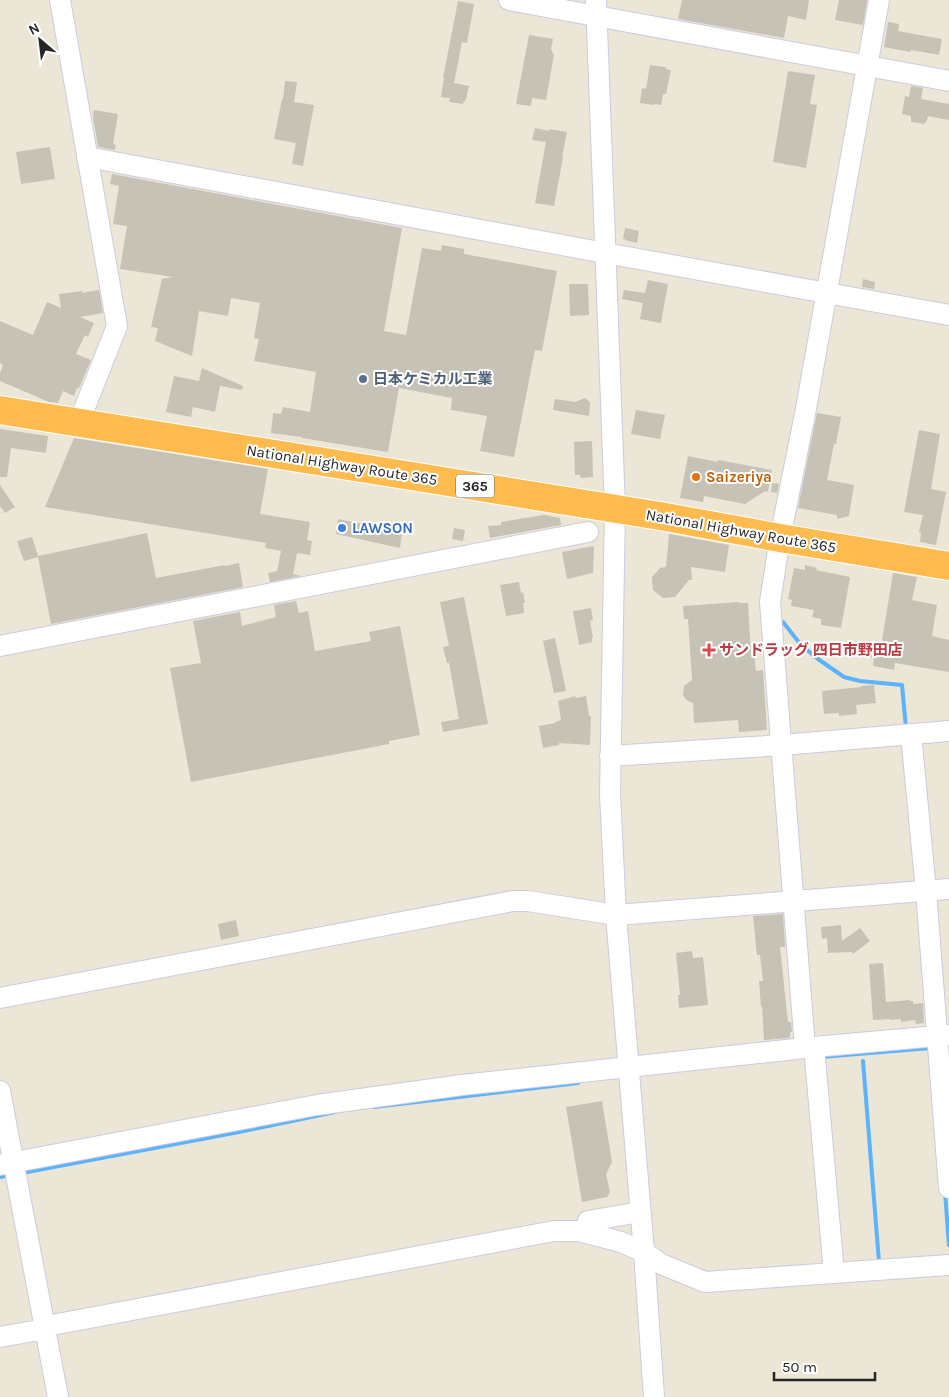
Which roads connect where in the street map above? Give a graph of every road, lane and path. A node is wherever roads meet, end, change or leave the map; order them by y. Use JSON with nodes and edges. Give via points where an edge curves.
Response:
{"nodes":[{"id":1,"x":60,"y":0,"type":"edge"},
{"id":2,"x":509,"y":0,"type":"edge"},
{"id":3,"x":879,"y":0,"type":"edge"},
{"id":4,"x":596,"y":8,"type":"edge"},
{"id":5,"x":866,"y":66,"type":"junction"},
{"id":6,"x":949,"y":81,"type":"edge"},
{"id":7,"x":87,"y":157,"type":"junction"},
{"id":8,"x":605,"y":253,"type":"junction"},
{"id":9,"x":827,"y":292,"type":"junction"},
{"id":10,"x":949,"y":315,"type":"edge"},
{"id":11,"x":0,"y":410,"type":"edge"},
{"id":12,"x":79,"y":422,"type":"junction"},
{"id":13,"x":615,"y":509,"type":"junction"},
{"id":14,"x":588,"y":532,"type":"dead end"},
{"id":15,"x":780,"y":538,"type":"junction"},
{"id":16,"x":949,"y":566,"type":"edge"},
{"id":17,"x":0,"y":646,"type":"edge"},
{"id":18,"x":949,"y":731,"type":"edge"},
{"id":19,"x":911,"y":734,"type":"junction"},
{"id":20,"x":782,"y":745,"type":"junction"},
{"id":21,"x":610,"y":756,"type":"junction"},
{"id":22,"x":949,"y":889,"type":"edge"},
{"id":23,"x":926,"y":891,"type":"junction"},
{"id":24,"x":794,"y":900,"type":"junction"},
{"id":25,"x":616,"y":915,"type":"junction"},
{"id":26,"x":0,"y":998,"type":"edge"},
{"id":27,"x":940,"y":1041,"type":"edge"},
{"id":28,"x":812,"y":1052,"type":"junction"},
{"id":29,"x":628,"y":1067,"type":"junction"},
{"id":30,"x":0,"y":1091,"type":"edge"},
{"id":31,"x":11,"y":1169,"type":"edge"},
{"id":32,"x":949,"y":1188,"type":"edge"},
{"id":33,"x":640,"y":1212,"type":"junction"},
{"id":34,"x":586,"y":1232,"type":"junction"},
{"id":35,"x":644,"y":1252,"type":"junction"},
{"id":36,"x":949,"y":1265,"type":"edge"},
{"id":37,"x":834,"y":1273,"type":"junction"},
{"id":38,"x":45,"y":1329,"type":"junction"},
{"id":39,"x":0,"y":1338,"type":"edge"},
{"id":40,"x":58,"y":1397,"type":"edge"},
{"id":41,"x":654,"y":1397,"type":"edge"}],
"edges":[{"from":1,"to":7,"type":"street"},
{"from":2,"to":4,"type":"street"},
{"from":3,"to":5,"type":"street"},
{"from":4,"to":5,"type":"street"},
{"from":4,"to":8,"type":"street"},
{"from":5,"to":6,"type":"street"},
{"from":5,"to":9,"type":"street"},
{"from":7,"to":8,"type":"street"},
{"from":7,"to":12,"type":"street","via":[[116,326]]},
{"from":8,"to":9,"type":"street"},
{"from":8,"to":13,"type":"street"},
{"from":9,"to":10,"type":"street"},
{"from":9,"to":15,"type":"street"},
{"from":11,"to":12,"type":"highway","name":"National Highway Route 365","number":"365"},
{"from":12,"to":13,"type":"highway","name":"National Highway Route 365","number":"365"},
{"from":13,"to":15,"type":"highway","name":"National Highway Route 365","number":"365"},
{"from":13,"to":21,"type":"street"},
{"from":14,"to":17,"type":"street"},
{"from":15,"to":16,"type":"highway","name":"National Highway Route 365","number":"365"},
{"from":15,"to":20,"type":"street","via":[[770,602]]},
{"from":18,"to":19,"type":"street"},
{"from":19,"to":20,"type":"street"},
{"from":19,"to":23,"type":"street"},
{"from":20,"to":21,"type":"street"},
{"from":20,"to":24,"type":"street"},
{"from":21,"to":25,"type":"street"},
{"from":22,"to":23,"type":"street"},
{"from":23,"to":24,"type":"street"},
{"from":23,"to":27,"type":"street"},
{"from":24,"to":25,"type":"street"},
{"from":24,"to":28,"type":"street"},
{"from":25,"to":26,"type":"street","via":[[512,901]]},
{"from":25,"to":29,"type":"street"},
{"from":27,"to":28,"type":"street"},
{"from":27,"to":32,"type":"street"},
{"from":28,"to":29,"type":"street"},
{"from":28,"to":37,"type":"street"},
{"from":29,"to":31,"type":"street","via":[[317,1104]]},
{"from":29,"to":33,"type":"street"},
{"from":30,"to":31,"type":"street"},
{"from":31,"to":38,"type":"street"},
{"from":33,"to":34,"type":"street","via":[[588,1221]]},
{"from":33,"to":35,"type":"street"},
{"from":34,"to":35,"type":"street"},
{"from":34,"to":38,"type":"street","via":[[554,1231],[52,1325]]},
{"from":35,"to":37,"type":"street","via":[[661,1264],[706,1282]]},
{"from":35,"to":41,"type":"street"},
{"from":36,"to":37,"type":"street"},
{"from":38,"to":39,"type":"street"},
{"from":38,"to":40,"type":"street"}]}
